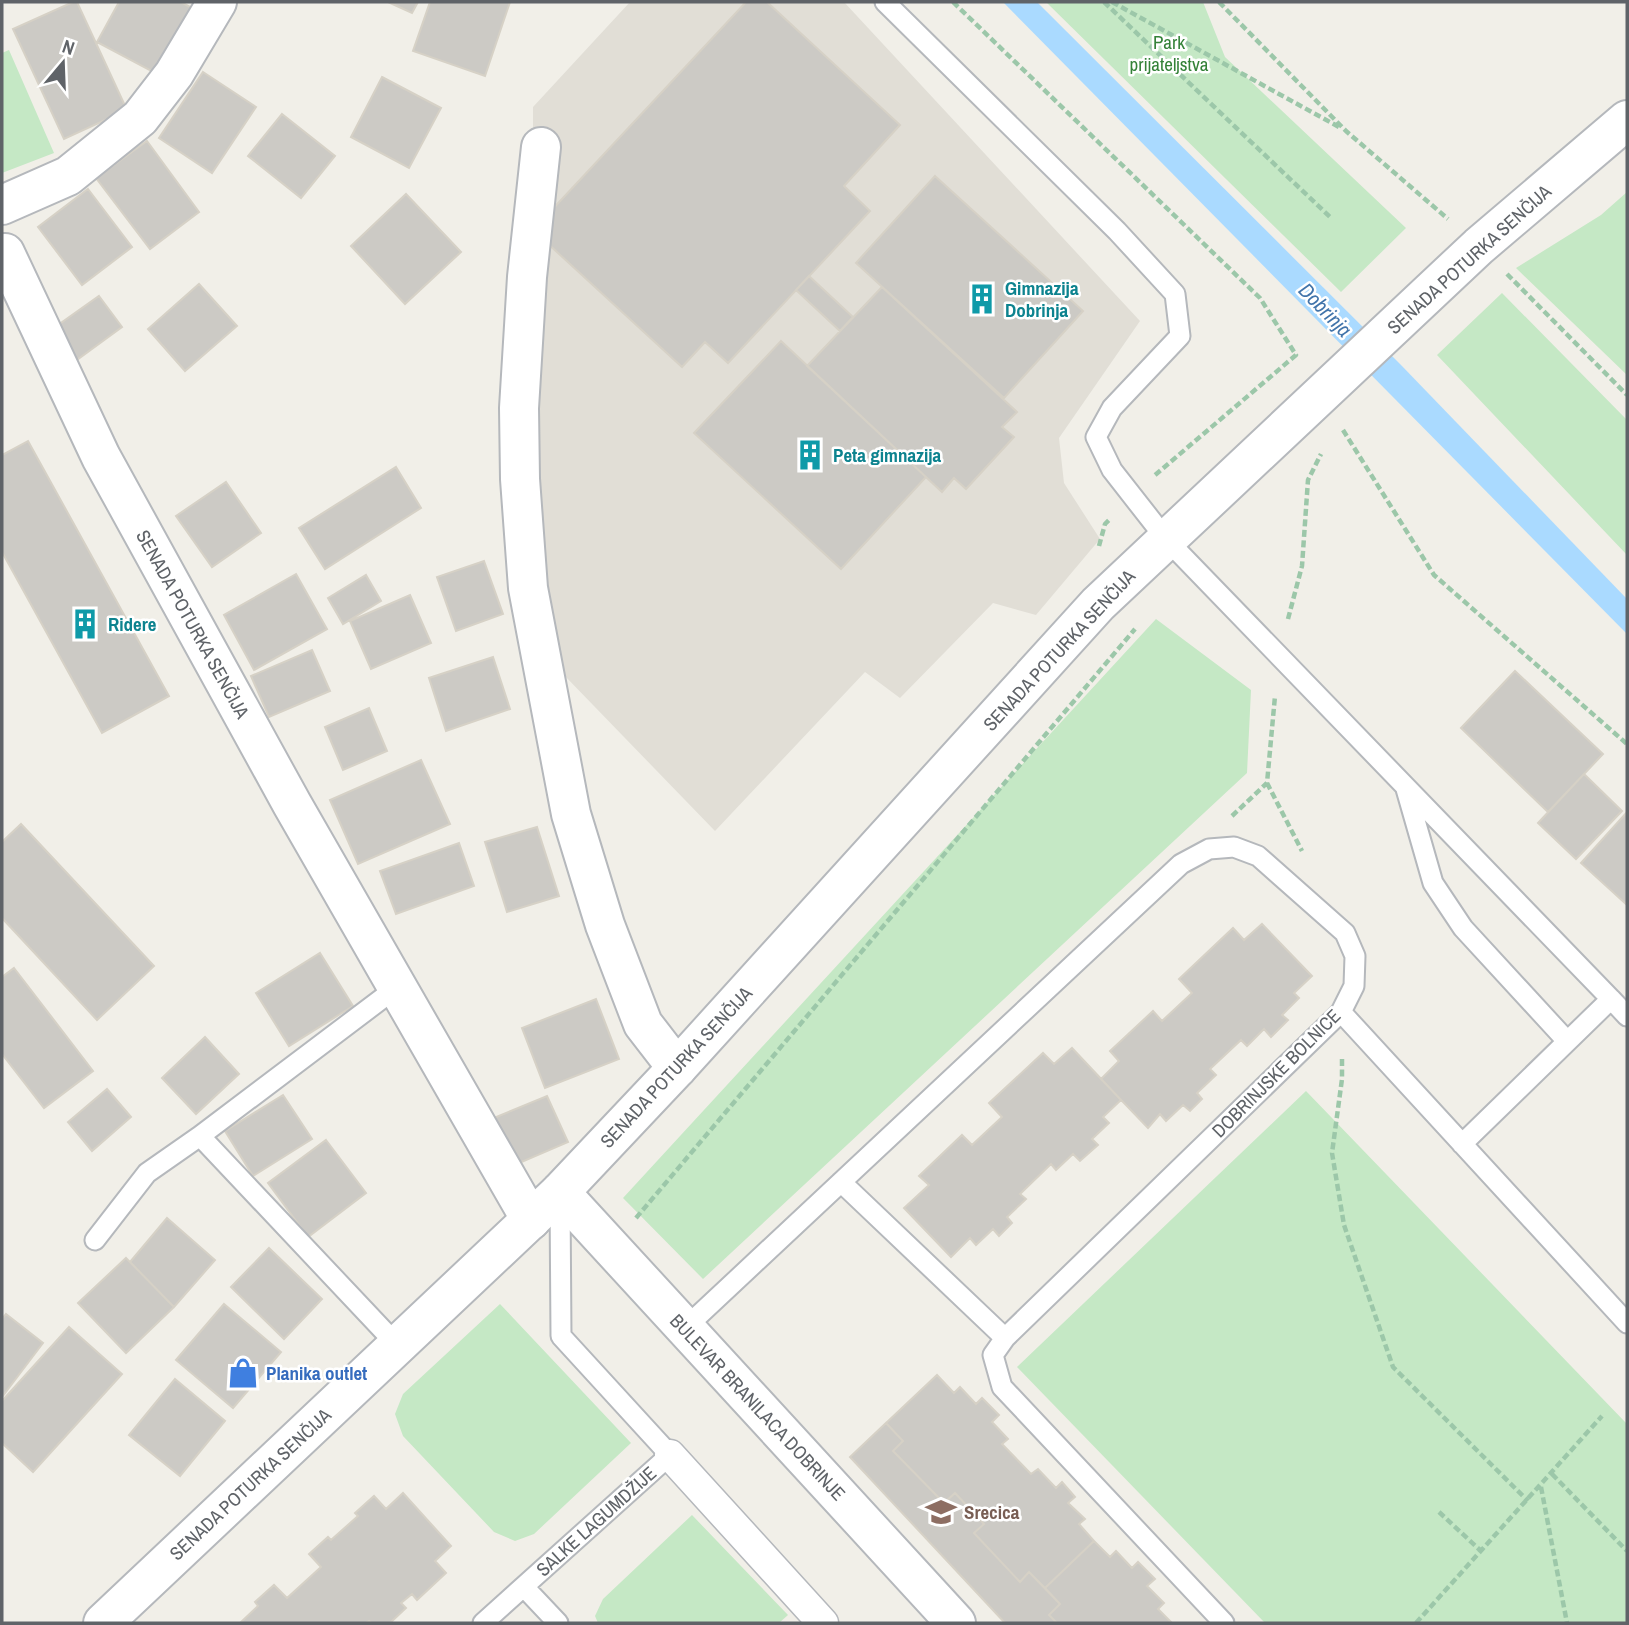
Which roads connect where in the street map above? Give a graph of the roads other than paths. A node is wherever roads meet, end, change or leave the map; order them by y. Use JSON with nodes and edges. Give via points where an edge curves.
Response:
{"nodes":[{"id":1,"x":217,"y":2,"type":"edge"},
{"id":2,"x":885,"y":2,"type":"edge"},
{"id":3,"x":1627,"y":120,"type":"edge"},
{"id":4,"x":541,"y":147,"type":"dead end"},
{"id":5,"x":2,"y":205,"type":"edge"},
{"id":6,"x":3,"y":251,"type":"edge"},
{"id":7,"x":1166,"y":539,"type":"junction"},
{"id":8,"x":1405,"y":785,"type":"junction"},
{"id":9,"x":396,"y":988,"type":"junction"},
{"id":10,"x":1611,"y":999,"type":"junction"},
{"id":11,"x":1341,"y":1012,"type":"junction"},
{"id":12,"x":1627,"y":1016,"type":"edge"},
{"id":13,"x":1567,"y":1041,"type":"junction"},
{"id":14,"x":677,"y":1068,"type":"junction"},
{"id":15,"x":200,"y":1136,"type":"junction"},
{"id":16,"x":1462,"y":1144,"type":"junction"},
{"id":17,"x":841,"y":1182,"type":"junction"},
{"id":18,"x":560,"y":1192,"type":"junction"},
{"id":19,"x":531,"y":1220,"type":"junction"},
{"id":20,"x":95,"y":1240,"type":"dead end"},
{"id":21,"x":1627,"y":1323,"type":"edge"},
{"id":22,"x":685,"y":1328,"type":"junction"},
{"id":23,"x":1005,"y":1338,"type":"junction"},
{"id":24,"x":398,"y":1346,"type":"junction"},
{"id":25,"x":670,"y":1455,"type":"junction"},
{"id":26,"x":524,"y":1587,"type":"junction"},
{"id":27,"x":818,"y":1621,"type":"edge"},
{"id":28,"x":103,"y":1623,"type":"edge"},
{"id":29,"x":483,"y":1623,"type":"edge"},
{"id":30,"x":558,"y":1623,"type":"edge"},
{"id":31,"x":956,"y":1623,"type":"edge"},
{"id":32,"x":1224,"y":1623,"type":"edge"}],
"edges":[{"from":1,"to":5,"type":"street","via":[[174,74],[140,118],[68,176]]},
{"from":2,"to":7,"type":"lane","via":[[1175,293],[1180,336],[1112,408],[1096,437],[1112,470]]},
{"from":3,"to":7,"type":"street","name":"SENADA POTURKA SENČIJA","via":[[1452,271]]},
{"from":4,"to":14,"type":"street","via":[[519,408],[528,588],[571,814],[601,913],[643,1024]]},
{"from":6,"to":9,"type":"street","name":"SENADA POTURKA SENČIJA","via":[[101,457]]},
{"from":7,"to":8,"type":"lane"},
{"from":7,"to":14,"type":"street","name":"SENADA POTURKA SENČIJA","via":[[1098,604]]},
{"from":8,"to":10,"type":"lane"},
{"from":8,"to":13,"type":"lane","via":[[1433,883],[1463,928]]},
{"from":9,"to":15,"type":"lane"},
{"from":9,"to":19,"type":"street","name":"SENADA POTURKA SENČIJA"},
{"from":10,"to":12,"type":"lane"},
{"from":10,"to":13,"type":"lane"},
{"from":11,"to":16,"type":"lane"},
{"from":11,"to":17,"type":"lane","name":"DOBRINJSKE BOLNICE","via":[[1354,986],[1355,956],[1345,933],[1258,856],[1234,848],[1209,849],[1181,864]]},
{"from":11,"to":23,"type":"lane","name":"DOBRINJSKE BOLNICE"},
{"from":13,"to":16,"type":"lane"},
{"from":14,"to":18,"type":"street","name":"SENADA POTURKA SENČIJA"},
{"from":15,"to":20,"type":"lane","via":[[147,1173]]},
{"from":15,"to":24,"type":"lane"},
{"from":16,"to":21,"type":"lane"},
{"from":17,"to":22,"type":"lane","name":"DOBRINJSKE BOLNICE"},
{"from":17,"to":23,"type":"lane"},
{"from":18,"to":19,"type":"street","name":"SENADA POTURKA SENČIJA"},
{"from":18,"to":22,"type":"street","name":"BULEVAR BRANILACA DOBRINJE"},
{"from":18,"to":25,"type":"lane","name":"SALKE LAGUMDŽIJE","via":[[561,1336]]},
{"from":19,"to":24,"type":"street","name":"SENADA POTURKA SENČIJA"},
{"from":22,"to":31,"type":"street","name":"BULEVAR BRANILACA DOBRINJE"},
{"from":23,"to":32,"type":"lane","via":[[993,1355],[1002,1387]]},
{"from":24,"to":28,"type":"street","name":"SENADA POTURKA SENČIJA"},
{"from":25,"to":26,"type":"lane","name":"SALKE LAGUMDŽIJE"},
{"from":25,"to":27,"type":"street"},
{"from":26,"to":29,"type":"lane","name":"SALKE LAGUMDŽIJE"},
{"from":26,"to":30,"type":"lane"}]}
